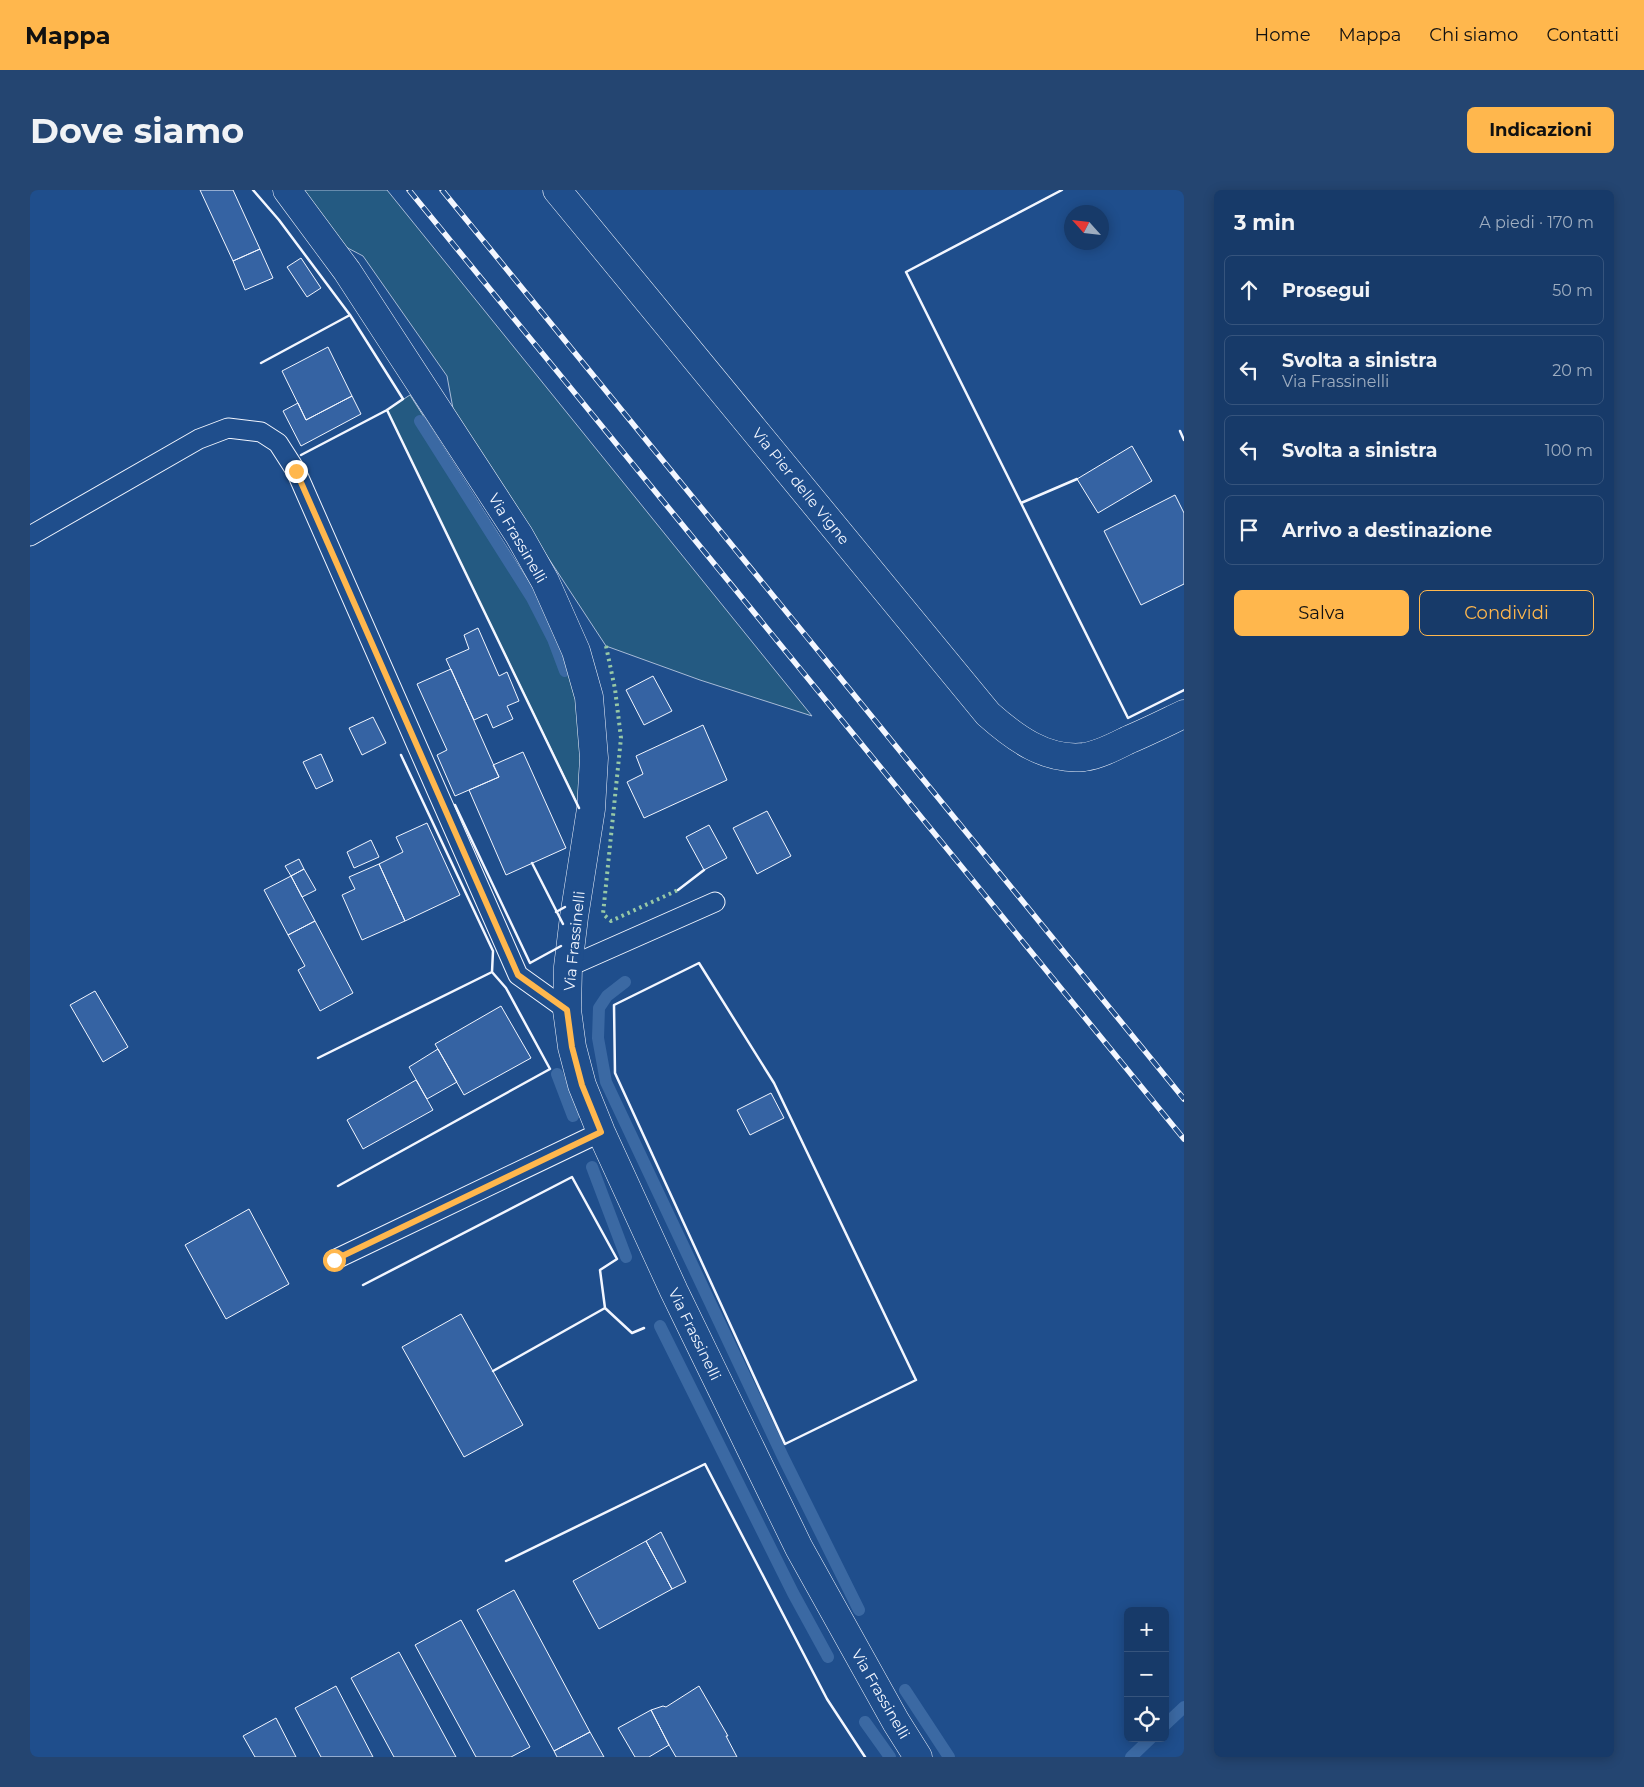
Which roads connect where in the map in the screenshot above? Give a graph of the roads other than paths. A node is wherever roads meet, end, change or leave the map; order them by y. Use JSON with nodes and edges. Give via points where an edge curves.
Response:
{"nodes":[{"id":1,"x":287,"y":190,"type":"edge"},
{"id":2,"x":557,"y":190,"type":"edge"},
{"id":3,"x":30,"y":536,"type":"edge"},
{"id":4,"x":1184,"y":714,"type":"edge"},
{"id":5,"x":715,"y":902,"type":"dead end"},
{"id":6,"x":568,"y":967,"type":"junction"},
{"id":7,"x":567,"y":1010,"type":"junction"},
{"id":8,"x":601,"y":1132,"type":"junction"},
{"id":9,"x":334,"y":1260,"type":"dead end"},
{"id":10,"x":918,"y":1757,"type":"edge"}],
"edges":[{"from":1,"to":6,"type":"street","name":"Via Frassinelli","via":[[347,272],[520,535],[576,651],[589,697],[594,758],[591,809]]},
{"from":2,"to":4,"type":"street","name":"Via Pier delle Vigne","via":[[988,714],[1013,736],[1043,751],[1085,757],[1108,750]]},
{"from":3,"to":7,"type":"lane","via":[[199,439],[228,428],[261,432],[278,443],[296,471],[518,975]]},
{"from":5,"to":6,"type":"lane"},
{"from":6,"to":7,"type":"street","name":"Via Frassinelli"},
{"from":7,"to":8,"type":"street","name":"Via Frassinelli","via":[[582,1085]]},
{"from":8,"to":9,"type":"lane"},
{"from":8,"to":10,"type":"street","name":"Via Frassinelli","via":[[674,1291],[800,1548]]}]}
